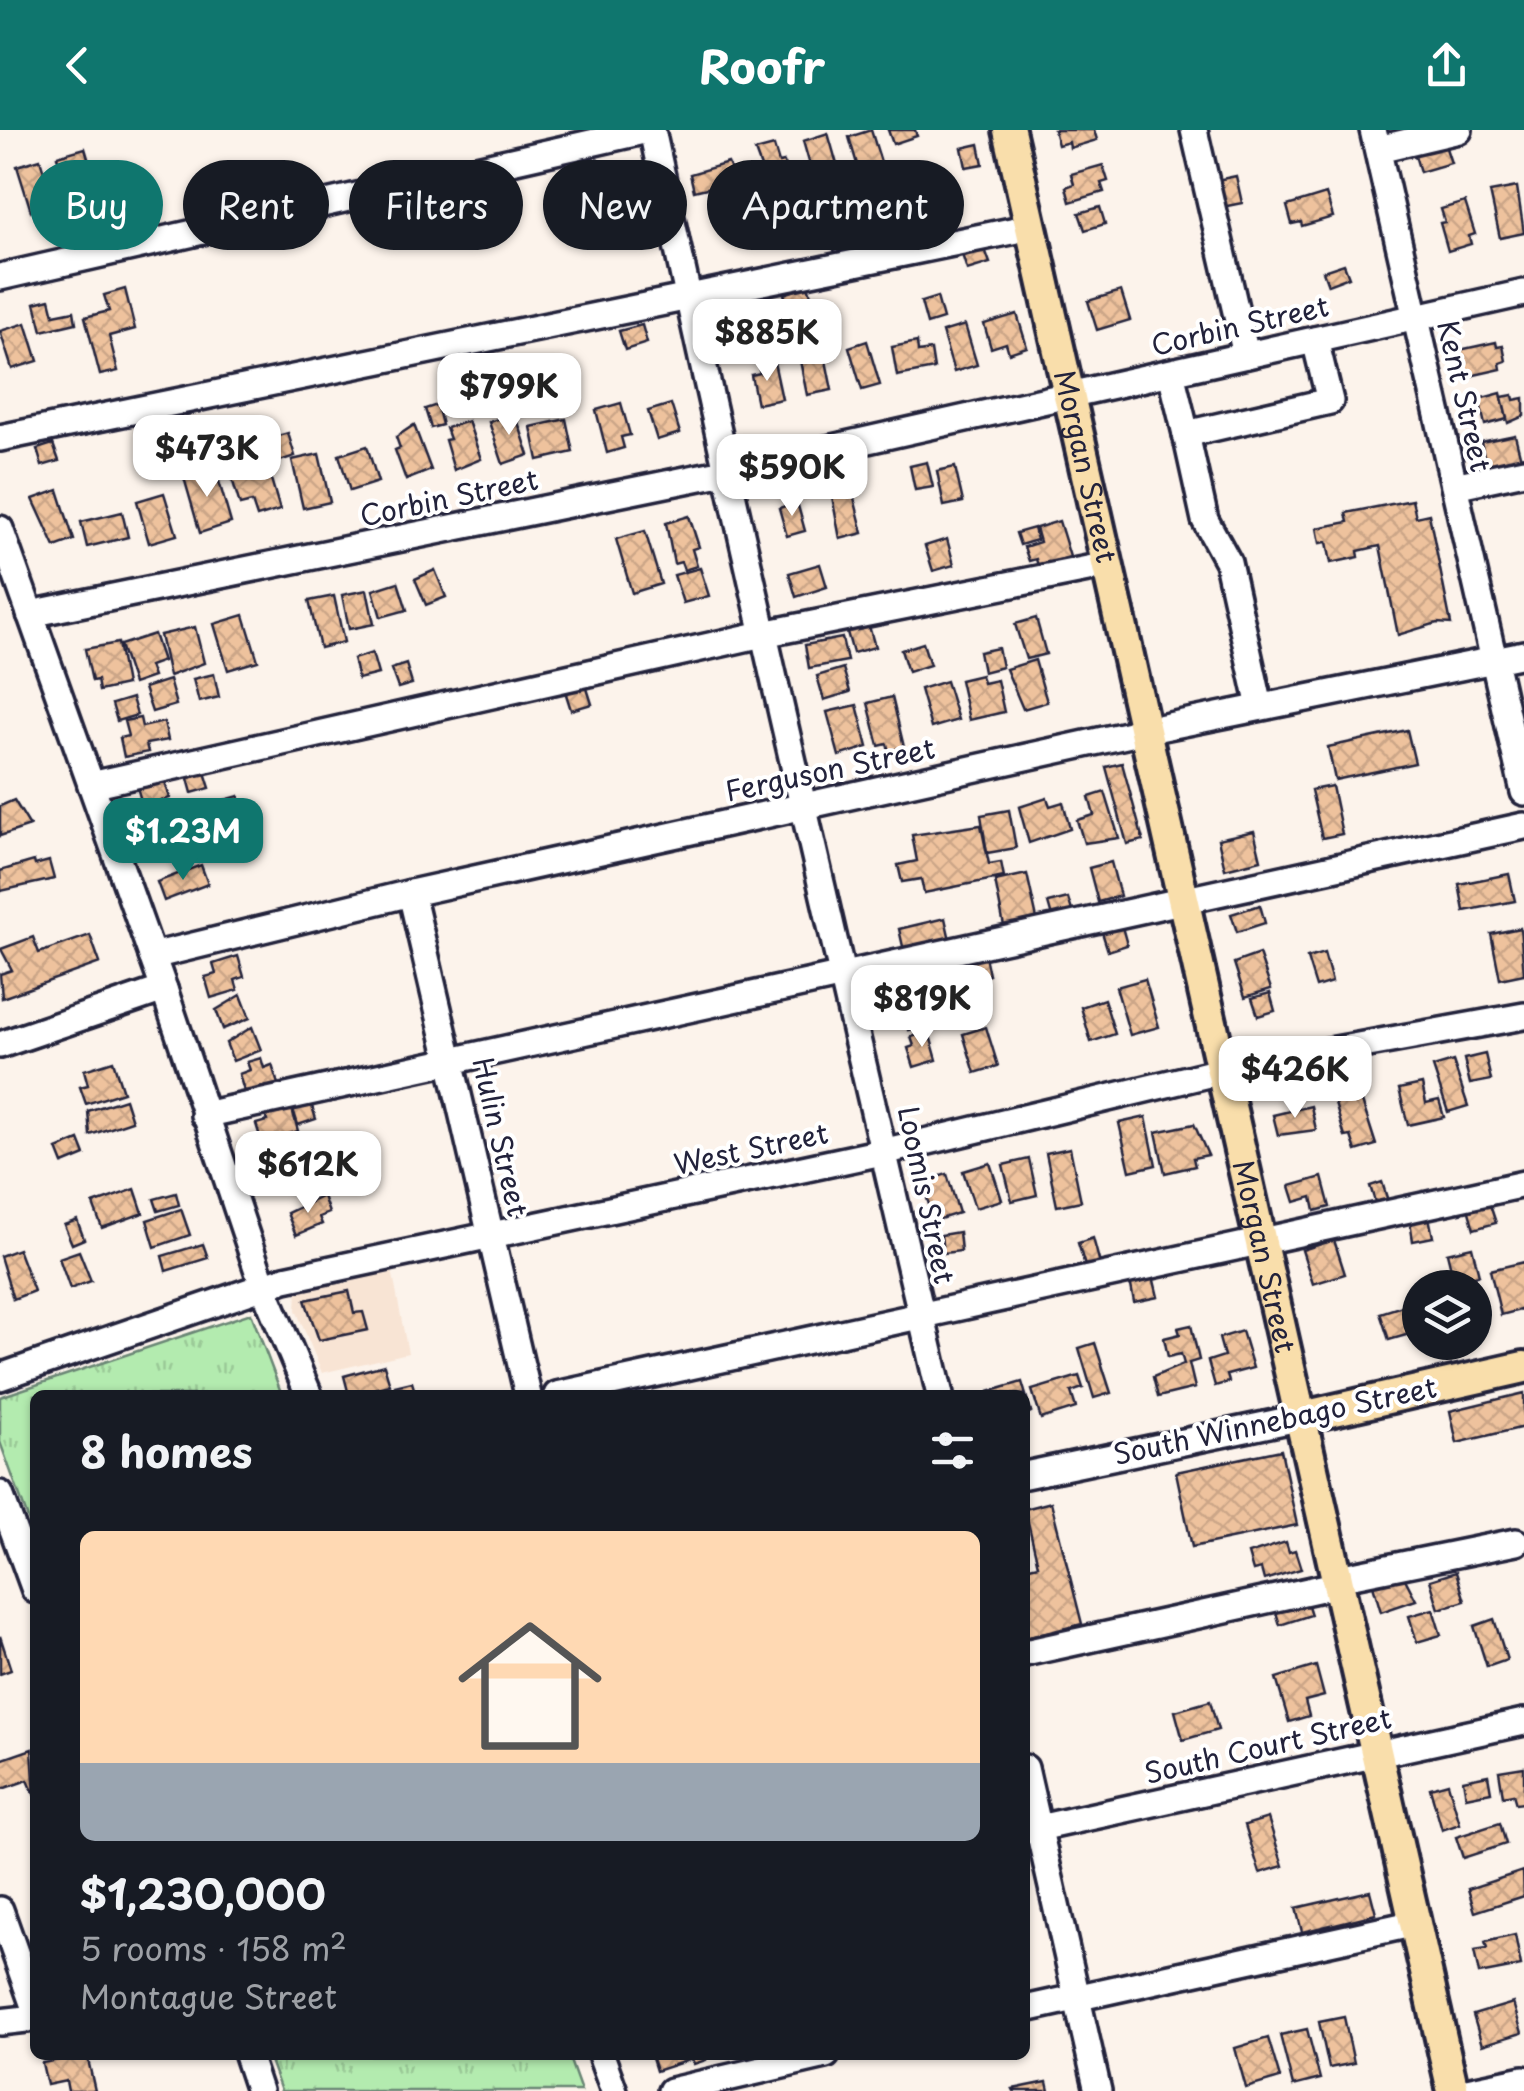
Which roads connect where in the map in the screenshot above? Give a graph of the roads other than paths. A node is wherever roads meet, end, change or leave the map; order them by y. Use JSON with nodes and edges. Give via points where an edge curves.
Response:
{"nodes":[{"id":1,"x":650,"y":130,"type":"edge"},
{"id":2,"x":1009,"y":130,"type":"edge"},
{"id":3,"x":1194,"y":130,"type":"edge"},
{"id":4,"x":1459,"y":130,"type":"edge"},
{"id":5,"x":1375,"y":139,"type":"edge"},
{"id":6,"x":1032,"y":227,"type":"junction"},
{"id":7,"x":0,"y":277,"type":"edge"},
{"id":8,"x":1524,"y":294,"type":"edge"},
{"id":9,"x":688,"y":297,"type":"junction"},
{"id":10,"x":1414,"y":317,"type":"junction"},
{"id":11,"x":1316,"y":340,"type":"junction"},
{"id":12,"x":1246,"y":356,"type":"junction"},
{"id":13,"x":1171,"y":373,"type":"junction"},
{"id":14,"x":1072,"y":396,"type":"junction"},
{"id":15,"x":1186,"y":434,"type":"junction"},
{"id":16,"x":0,"y":438,"type":"edge"},
{"id":17,"x":1524,"y":471,"type":"edge"},
{"id":18,"x":724,"y":472,"type":"junction"},
{"id":19,"x":1454,"y":486,"type":"junction"},
{"id":20,"x":0,"y":529,"type":"edge"},
{"id":21,"x":1108,"y":565,"type":"junction"},
{"id":22,"x":30,"y":614,"type":"junction"},
{"id":23,"x":762,"y":634,"type":"junction"},
{"id":24,"x":1524,"y":654,"type":"edge"},
{"id":25,"x":1494,"y":660,"type":"junction"},
{"id":26,"x":1260,"y":707,"type":"junction"},
{"id":27,"x":1144,"y":731,"type":"junction"},
{"id":28,"x":91,"y":785,"type":"junction"},
{"id":29,"x":1524,"y":792,"type":"edge"},
{"id":30,"x":803,"y":806,"type":"junction"},
{"id":31,"x":1524,"y":826,"type":"edge"},
{"id":32,"x":412,"y":893,"type":"junction"},
{"id":33,"x":1186,"y":900,"type":"junction"},
{"id":34,"x":152,"y":956,"type":"junction"},
{"id":35,"x":844,"y":974,"type":"junction"},
{"id":36,"x":164,"y":990,"type":"junction"},
{"id":37,"x":1524,"y":1016,"type":"edge"},
{"id":38,"x":0,"y":1045,"type":"edge"},
{"id":39,"x":450,"y":1060,"type":"junction"},
{"id":40,"x":1225,"y":1070,"type":"junction"},
{"id":41,"x":204,"y":1115,"type":"junction"},
{"id":42,"x":887,"y":1150,"type":"junction"},
{"id":43,"x":1524,"y":1184,"type":"edge"},
{"id":44,"x":492,"y":1235,"type":"junction"},
{"id":45,"x":1262,"y":1243,"type":"junction"},
{"id":46,"x":263,"y":1286,"type":"junction"},
{"id":47,"x":922,"y":1314,"type":"junction"},
{"id":48,"x":1524,"y":1366,"type":"edge"},
{"id":49,"x":0,"y":1377,"type":"edge"},
{"id":50,"x":307,"y":1390,"type":"edge"},
{"id":51,"x":527,"y":1390,"type":"edge"},
{"id":52,"x":580,"y":1390,"type":"edge"},
{"id":53,"x":939,"y":1390,"type":"edge"},
{"id":54,"x":1303,"y":1417,"type":"junction"},
{"id":55,"x":1030,"y":1474,"type":"edge"},
{"id":56,"x":0,"y":1494,"type":"edge"},
{"id":57,"x":1516,"y":1542,"type":"dead end"},
{"id":58,"x":30,"y":1576,"type":"edge"},
{"id":59,"x":1339,"y":1581,"type":"junction"},
{"id":60,"x":1030,"y":1652,"type":"edge"},
{"id":61,"x":1524,"y":1722,"type":"edge"},
{"id":62,"x":1378,"y":1752,"type":"junction"},
{"id":63,"x":1032,"y":1830,"type":"edge"},
{"id":64,"x":0,"y":1910,"type":"edge"},
{"id":65,"x":1416,"y":1923,"type":"junction"},
{"id":66,"x":30,"y":1995,"type":"edge"},
{"id":67,"x":1076,"y":1997,"type":"junction"},
{"id":68,"x":1030,"y":2008,"type":"edge"},
{"id":69,"x":30,"y":2019,"type":"edge"},
{"id":70,"x":0,"y":2022,"type":"edge"},
{"id":71,"x":249,"y":2060,"type":"edge"},
{"id":72,"x":603,"y":2060,"type":"edge"},
{"id":73,"x":804,"y":2060,"type":"edge"},
{"id":74,"x":1524,"y":2078,"type":"edge"},
{"id":75,"x":259,"y":2091,"type":"edge"},
{"id":76,"x":614,"y":2091,"type":"edge"},
{"id":77,"x":671,"y":2091,"type":"edge"},
{"id":78,"x":1098,"y":2091,"type":"edge"},
{"id":79,"x":1453,"y":2091,"type":"edge"},
{"id":80,"x":1467,"y":2091,"type":"edge"}],
"edges":[{"from":1,"to":7,"type":"street"},
{"from":1,"to":9,"type":"street","name":"Loomis Street"},
{"from":2,"to":6,"type":"main road","name":"Morgan Street"},
{"from":3,"to":12,"type":"street"},
{"from":4,"to":5,"type":"street"},
{"from":5,"to":10,"type":"street","name":"Kent Street"},
{"from":6,"to":9,"type":"street"},
{"from":6,"to":14,"type":"main road","name":"Morgan Street"},
{"from":8,"to":10,"type":"street","name":"Corbin Street"},
{"from":9,"to":16,"type":"street"},
{"from":9,"to":18,"type":"street","name":"Loomis Street"},
{"from":10,"to":11,"type":"street","name":"Corbin Street"},
{"from":10,"to":19,"type":"street","name":"Kent Street"},
{"from":11,"to":12,"type":"street","name":"Corbin Street"},
{"from":11,"to":15,"type":"street","via":[[1330,401]]},
{"from":12,"to":13,"type":"street","name":"Corbin Street"},
{"from":13,"to":14,"type":"street","name":"Corbin Street"},
{"from":13,"to":15,"type":"street"},
{"from":14,"to":18,"type":"street","name":"Corbin Street"},
{"from":14,"to":21,"type":"main road","name":"Morgan Street"},
{"from":15,"to":26,"type":"street","via":[[1205,520],[1228,562]]},
{"from":17,"to":19,"type":"street"},
{"from":18,"to":22,"type":"street","name":"Corbin Street"},
{"from":18,"to":23,"type":"street","name":"Loomis Street"},
{"from":19,"to":25,"type":"street","name":"Kent Street"},
{"from":20,"to":22,"type":"street"},
{"from":21,"to":23,"type":"street"},
{"from":21,"to":27,"type":"main road","name":"Morgan Street"},
{"from":22,"to":28,"type":"street"},
{"from":23,"to":28,"type":"street"},
{"from":23,"to":30,"type":"street","name":"Loomis Street"},
{"from":24,"to":25,"type":"street","name":"Ferguson Street"},
{"from":25,"to":26,"type":"street","name":"Ferguson Street"},
{"from":25,"to":29,"type":"street","name":"Kent Street"},
{"from":26,"to":27,"type":"street","name":"Ferguson Street"},
{"from":27,"to":30,"type":"street","name":"Ferguson Street"},
{"from":27,"to":33,"type":"main road","name":"Morgan Street"},
{"from":28,"to":34,"type":"street"},
{"from":30,"to":32,"type":"street","name":"Ferguson Street"},
{"from":30,"to":35,"type":"street","name":"Loomis Street"},
{"from":31,"to":33,"type":"street"},
{"from":32,"to":34,"type":"street","name":"Ferguson Street"},
{"from":32,"to":39,"type":"street","name":"Hulin Street"},
{"from":33,"to":35,"type":"street"},
{"from":33,"to":40,"type":"main road","name":"Morgan Street"},
{"from":34,"to":36,"type":"street"},
{"from":35,"to":39,"type":"street"},
{"from":35,"to":42,"type":"street","name":"Loomis Street"},
{"from":36,"to":38,"type":"street"},
{"from":36,"to":41,"type":"street"},
{"from":37,"to":40,"type":"street","name":"West Street"},
{"from":39,"to":41,"type":"street"},
{"from":39,"to":44,"type":"street","name":"Hulin Street"},
{"from":40,"to":42,"type":"street","name":"West Street"},
{"from":40,"to":45,"type":"main road","name":"Morgan Street"},
{"from":41,"to":46,"type":"street"},
{"from":42,"to":44,"type":"street","name":"West Street"},
{"from":42,"to":47,"type":"street","name":"Loomis Street"},
{"from":43,"to":45,"type":"street"},
{"from":44,"to":46,"type":"street","name":"West Street"},
{"from":44,"to":51,"type":"street","name":"Hulin Street"},
{"from":45,"to":47,"type":"street"},
{"from":45,"to":54,"type":"main road","name":"Morgan Street"},
{"from":46,"to":49,"type":"street","name":"West Street"},
{"from":46,"to":50,"type":"street"},
{"from":47,"to":52,"type":"street"},
{"from":47,"to":53,"type":"street","name":"Loomis Street"},
{"from":48,"to":54,"type":"main road","name":"South Winnebago Street"},
{"from":54,"to":55,"type":"street","name":"South Winnebago Street"},
{"from":54,"to":59,"type":"main road","name":"Morgan Street"},
{"from":56,"to":58,"type":"street"},
{"from":57,"to":59,"type":"street"},
{"from":59,"to":60,"type":"street"},
{"from":59,"to":62,"type":"main road","name":"Morgan Street"},
{"from":61,"to":62,"type":"street","name":"South Court Street"},
{"from":62,"to":63,"type":"street","name":"South Court Street"},
{"from":62,"to":65,"type":"main road","name":"Morgan Street"},
{"from":63,"to":67,"type":"street"},
{"from":64,"to":66,"type":"street"},
{"from":65,"to":67,"type":"street"},
{"from":65,"to":79,"type":"main road","name":"Morgan Street"},
{"from":67,"to":68,"type":"street"},
{"from":67,"to":78,"type":"street"},
{"from":69,"to":70,"type":"street"},
{"from":71,"to":75,"type":"street"},
{"from":72,"to":76,"type":"street"},
{"from":73,"to":77,"type":"street"},
{"from":74,"to":80,"type":"street"}]}
